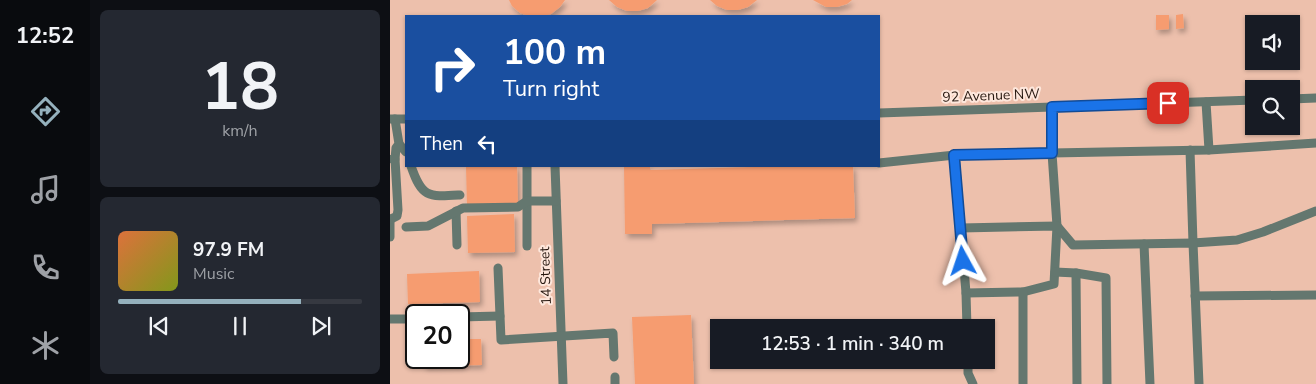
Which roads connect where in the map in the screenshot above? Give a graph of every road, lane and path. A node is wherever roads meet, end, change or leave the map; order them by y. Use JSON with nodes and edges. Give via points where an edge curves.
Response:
{"nodes":[{"id":1,"x":1316,"y":98,"type":"edge"},
{"id":2,"x":1300,"y":99,"type":"edge"},
{"id":3,"x":1245,"y":100,"type":"edge"},
{"id":4,"x":1206,"y":102,"type":"junction"},
{"id":5,"x":1052,"y":107,"type":"junction"},
{"id":6,"x":880,"y":113,"type":"edge"},
{"id":7,"x":393,"y":119,"type":"edge"},
{"id":8,"x":1316,"y":143,"type":"edge"},
{"id":9,"x":399,"y":144,"type":"junction"},
{"id":10,"x":1190,"y":150,"type":"junction"},
{"id":11,"x":1208,"y":150,"type":"junction"},
{"id":12,"x":405,"y":151,"type":"edge"},
{"id":13,"x":1052,"y":153,"type":"junction"},
{"id":14,"x":954,"y":155,"type":"junction"},
{"id":15,"x":393,"y":159,"type":"edge"},
{"id":16,"x":880,"y":163,"type":"edge"},
{"id":17,"x":411,"y":167,"type":"edge"},
{"id":18,"x":527,"y":167,"type":"edge"},
{"id":19,"x":555,"y":167,"type":"edge"},
{"id":20,"x":460,"y":195,"type":"dead end"},
{"id":21,"x":527,"y":201,"type":"junction"},
{"id":22,"x":556,"y":201,"type":"junction"},
{"id":23,"x":456,"y":211,"type":"junction"},
{"id":24,"x":1316,"y":211,"type":"edge"},
{"id":25,"x":390,"y":219,"type":"edge"},
{"id":26,"x":1057,"y":226,"type":"junction"},
{"id":27,"x":406,"y":227,"type":"dead end"},
{"id":28,"x":961,"y":228,"type":"junction"},
{"id":29,"x":390,"y":237,"type":"edge"},
{"id":30,"x":1193,"y":242,"type":"junction"},
{"id":31,"x":1144,"y":244,"type":"junction"},
{"id":32,"x":457,"y":245,"type":"dead end"},
{"id":33,"x":527,"y":246,"type":"dead end"},
{"id":34,"x":498,"y":268,"type":"dead end"},
{"id":35,"x":1055,"y":272,"type":"junction"},
{"id":36,"x":1076,"y":273,"type":"junction"},
{"id":37,"x":1023,"y":292,"type":"junction"},
{"id":38,"x":966,"y":293,"type":"junction"},
{"id":39,"x":1316,"y":295,"type":"edge"},
{"id":40,"x":1195,"y":296,"type":"junction"},
{"id":41,"x":500,"y":316,"type":"junction"},
{"id":42,"x":470,"y":317,"type":"edge"},
{"id":43,"x":405,"y":319,"type":"edge"},
{"id":44,"x":967,"y":319,"type":"edge"},
{"id":45,"x":390,"y":320,"type":"edge"},
{"id":46,"x":561,"y":336,"type":"junction"},
{"id":47,"x":614,"y":357,"type":"dead end"},
{"id":48,"x":968,"y":369,"type":"edge"},
{"id":49,"x":563,"y":384,"type":"edge"},
{"id":50,"x":973,"y":384,"type":"edge"},
{"id":51,"x":1023,"y":384,"type":"edge"},
{"id":52,"x":1077,"y":384,"type":"edge"},
{"id":53,"x":1107,"y":384,"type":"edge"},
{"id":54,"x":1150,"y":384,"type":"edge"},
{"id":55,"x":1199,"y":384,"type":"edge"}],
"edges":[{"from":1,"to":2,"type":"street"},
{"from":3,"to":4,"type":"street","name":"92 Avenue NW"},
{"from":4,"to":5,"type":"street","name":"92 Avenue NW"},
{"from":4,"to":11,"type":"street"},
{"from":5,"to":6,"type":"street","name":"92 Avenue NW"},
{"from":5,"to":13,"type":"street"},
{"from":7,"to":9,"type":"street"},
{"from":8,"to":11,"type":"street"},
{"from":9,"to":12,"type":"street"},
{"from":9,"to":15,"type":"street"},
{"from":10,"to":11,"type":"street"},
{"from":10,"to":13,"type":"street"},
{"from":10,"to":30,"type":"street"},
{"from":13,"to":14,"type":"street"},
{"from":13,"to":26,"type":"street"},
{"from":14,"to":16,"type":"street"},
{"from":14,"to":28,"type":"street"},
{"from":15,"to":25,"type":"street","via":[[398,210],[397,216]]},
{"from":17,"to":20,"type":"street","via":[[422,191],[429,195]]},
{"from":18,"to":21,"type":"street"},
{"from":19,"to":22,"type":"street","name":"14 Street"},
{"from":21,"to":22,"type":"street"},
{"from":21,"to":23,"type":"street","via":[[518,207],[463,208]]},
{"from":21,"to":33,"type":"street"},
{"from":22,"to":46,"type":"street","name":"14 Street"},
{"from":23,"to":27,"type":"street","via":[[428,226]]},
{"from":23,"to":32,"type":"street"},
{"from":24,"to":30,"type":"street","via":[[1237,240]]},
{"from":25,"to":29,"type":"street"},
{"from":26,"to":28,"type":"street"},
{"from":26,"to":31,"type":"street","via":[[1073,245]]},
{"from":26,"to":35,"type":"street"},
{"from":28,"to":38,"type":"street"},
{"from":30,"to":31,"type":"street"},
{"from":30,"to":40,"type":"street"},
{"from":31,"to":54,"type":"street"},
{"from":34,"to":41,"type":"street"},
{"from":35,"to":36,"type":"street"},
{"from":35,"to":37,"type":"street","via":[[1054,284]]},
{"from":36,"to":52,"type":"street"},
{"from":36,"to":53,"type":"street","via":[[1106,278]]},
{"from":37,"to":38,"type":"street"},
{"from":37,"to":51,"type":"street"},
{"from":38,"to":44,"type":"street"},
{"from":39,"to":40,"type":"street"},
{"from":40,"to":55,"type":"street"},
{"from":41,"to":42,"type":"street"},
{"from":41,"to":46,"type":"street","via":[[501,340]]},
{"from":43,"to":45,"type":"street"},
{"from":46,"to":47,"type":"street","via":[[613,333]]},
{"from":46,"to":49,"type":"street","name":"14 Street"},
{"from":48,"to":50,"type":"street"}]}
